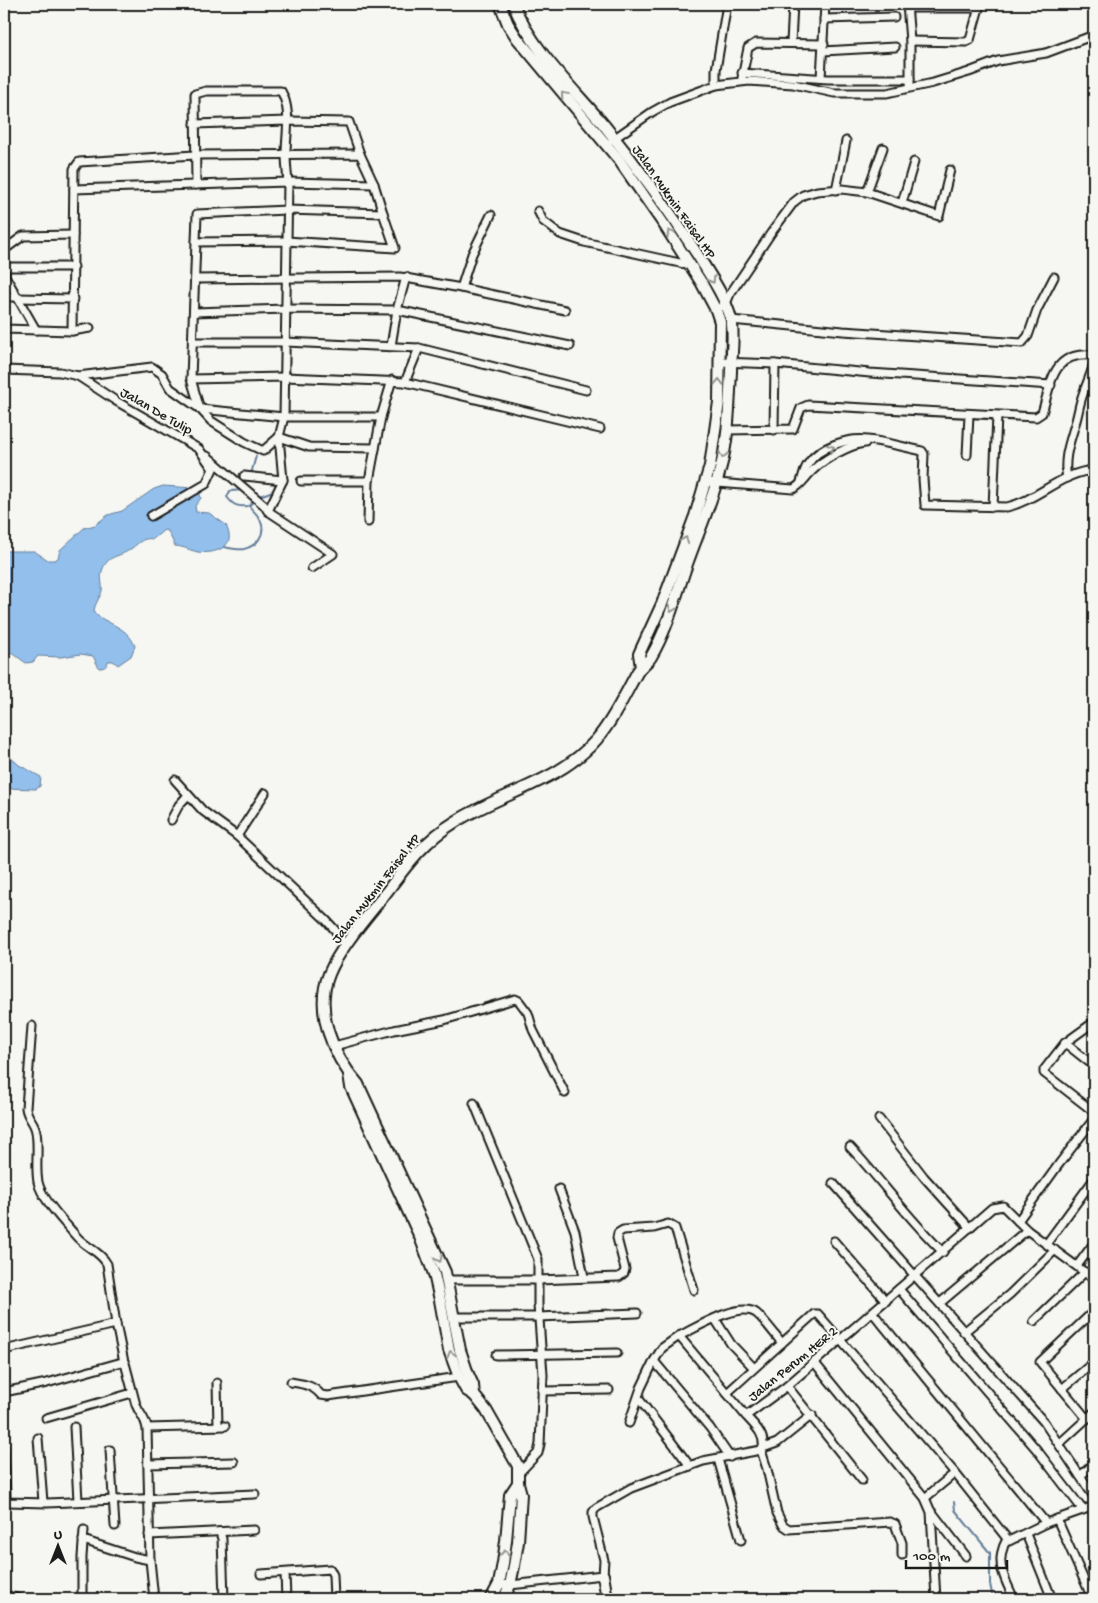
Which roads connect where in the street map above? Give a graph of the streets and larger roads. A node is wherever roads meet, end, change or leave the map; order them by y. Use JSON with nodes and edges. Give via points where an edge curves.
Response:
{"nodes":[{"id":1,"x":500,"y":4,"type":"edge"},
{"id":2,"x":513,"y":4,"type":"edge"},
{"id":3,"x":728,"y":4,"type":"edge"},
{"id":4,"x":793,"y":4,"type":"edge"},
{"id":5,"x":825,"y":4,"type":"edge"},
{"id":6,"x":907,"y":6,"type":"edge"},
{"id":7,"x":979,"y":6,"type":"edge"},
{"id":8,"x":894,"y":17,"type":"dead end"},
{"id":9,"x":824,"y":19,"type":"junction"},
{"id":10,"x":1094,"y":35,"type":"edge"},
{"id":11,"x":910,"y":41,"type":"junction"},
{"id":12,"x":791,"y":43,"type":"junction"},
{"id":13,"x":823,"y":47,"type":"junction"},
{"id":14,"x":895,"y":47,"type":"dead end"},
{"id":15,"x":742,"y":73,"type":"junction"},
{"id":16,"x":821,"y":78,"type":"junction"},
{"id":17,"x":910,"y":79,"type":"junction"},
{"id":18,"x":741,"y":82,"type":"junction"},
{"id":19,"x":716,"y":85,"type":"junction"},
{"id":20,"x":910,"y":88,"type":"junction"},
{"id":21,"x":288,"y":121,"type":"junction"},
{"id":22,"x":195,"y":124,"type":"junction"},
{"id":23,"x":846,"y":141,"type":"dead end"},
{"id":24,"x":610,"y":142,"type":"junction"},
{"id":25,"x":883,"y":148,"type":"dead end"},
{"id":26,"x":195,"y":154,"type":"junction"},
{"id":27,"x":286,"y":154,"type":"junction"},
{"id":28,"x":360,"y":154,"type":"junction"},
{"id":29,"x":914,"y":162,"type":"dead end"},
{"id":30,"x":950,"y":170,"type":"dead end"},
{"id":31,"x":288,"y":182,"type":"junction"},
{"id":32,"x":374,"y":184,"type":"junction"},
{"id":33,"x":196,"y":185,"type":"junction"},
{"id":34,"x":74,"y":189,"type":"junction"},
{"id":35,"x":836,"y":190,"type":"junction"},
{"id":36,"x":867,"y":192,"type":"junction"},
{"id":37,"x":902,"y":203,"type":"junction"},
{"id":38,"x":287,"y":210,"type":"junction"},
{"id":39,"x":538,"y":211,"type":"dead end"},
{"id":40,"x":383,"y":214,"type":"junction"},
{"id":41,"x":491,"y":215,"type":"dead end"},
{"id":42,"x":73,"y":235,"type":"junction"},
{"id":43,"x":286,"y":241,"type":"junction"},
{"id":44,"x":196,"y":242,"type":"junction"},
{"id":45,"x":4,"y":250,"type":"edge"},
{"id":46,"x":689,"y":265,"type":"junction"},
{"id":47,"x":4,"y":267,"type":"edge"},
{"id":48,"x":74,"y":267,"type":"junction"},
{"id":49,"x":4,"y":274,"type":"edge"},
{"id":50,"x":286,"y":277,"type":"junction"},
{"id":51,"x":406,"y":277,"type":"junction"},
{"id":52,"x":1054,"y":277,"type":"dead end"},
{"id":53,"x":195,"y":279,"type":"junction"},
{"id":54,"x":461,"y":288,"type":"junction"},
{"id":55,"x":4,"y":297,"type":"edge"},
{"id":56,"x":17,"y":298,"type":"junction"},
{"id":57,"x":73,"y":299,"type":"junction"},
{"id":58,"x":726,"y":304,"type":"junction"},
{"id":59,"x":286,"y":309,"type":"junction"},
{"id":60,"x":397,"y":310,"type":"junction"},
{"id":61,"x":565,"y":310,"type":"dead end"},
{"id":62,"x":716,"y":310,"type":"junction"},
{"id":63,"x":194,"y":312,"type":"junction"},
{"id":64,"x":731,"y":320,"type":"junction"},
{"id":65,"x":90,"y":328,"type":"dead end"},
{"id":66,"x":4,"y":329,"type":"edge"},
{"id":67,"x":36,"y":330,"type":"junction"},
{"id":68,"x":72,"y":331,"type":"junction"},
{"id":69,"x":193,"y":342,"type":"junction"},
{"id":70,"x":285,"y":342,"type":"junction"},
{"id":71,"x":390,"y":346,"type":"junction"},
{"id":72,"x":570,"y":346,"type":"dead end"},
{"id":73,"x":419,"y":348,"type":"junction"},
{"id":74,"x":1094,"y":355,"type":"edge"},
{"id":75,"x":720,"y":362,"type":"junction"},
{"id":76,"x":731,"y":362,"type":"junction"},
{"id":77,"x":1094,"y":363,"type":"edge"},
{"id":78,"x":775,"y":364,"type":"junction"},
{"id":79,"x":4,"y":370,"type":"edge"},
{"id":80,"x":78,"y":376,"type":"junction"},
{"id":81,"x":285,"y":377,"type":"junction"},
{"id":82,"x":191,"y":378,"type":"junction"},
{"id":83,"x":392,"y":380,"type":"junction"},
{"id":84,"x":405,"y":382,"type":"junction"},
{"id":85,"x":1051,"y":386,"type":"junction"},
{"id":86,"x":586,"y":390,"type":"dead end"},
{"id":87,"x":200,"y":409,"type":"junction"},
{"id":88,"x":969,"y":414,"type":"junction"},
{"id":89,"x":997,"y":416,"type":"junction"},
{"id":90,"x":284,"y":417,"type":"junction"},
{"id":91,"x":381,"y":418,"type":"junction"},
{"id":92,"x":600,"y":429,"type":"dead end"},
{"id":93,"x":727,"y":430,"type":"junction"},
{"id":94,"x":774,"y":430,"type":"junction"},
{"id":95,"x":279,"y":437,"type":"junction"},
{"id":96,"x":375,"y":448,"type":"junction"},
{"id":97,"x":199,"y":449,"type":"junction"},
{"id":98,"x":966,"y":455,"type":"dead end"},
{"id":99,"x":1094,"y":470,"type":"edge"},
{"id":100,"x":244,"y":476,"type":"dead end"},
{"id":101,"x":1067,"y":478,"type":"junction"},
{"id":102,"x":283,"y":480,"type":"junction"},
{"id":103,"x":301,"y":481,"type":"dead end"},
{"id":104,"x":369,"y":481,"type":"junction"},
{"id":105,"x":710,"y":483,"type":"junction"},
{"id":106,"x":993,"y":507,"type":"junction"},
{"id":107,"x":266,"y":508,"type":"junction"},
{"id":108,"x":152,"y":516,"type":"dead end"},
{"id":109,"x":368,"y":522,"type":"dead end"},
{"id":110,"x":312,"y":568,"type":"dead end"},
{"id":111,"x":174,"y":780,"type":"dead end"},
{"id":112,"x":264,"y":793,"type":"dead end"},
{"id":113,"x":188,"y":795,"type":"junction"},
{"id":114,"x":171,"y":820,"type":"dead end"},
{"id":115,"x":237,"y":836,"type":"junction"},
{"id":116,"x":345,"y":947,"type":"junction"},
{"id":117,"x":1094,"y":1022,"type":"edge"},
{"id":118,"x":32,"y":1026,"type":"dead end"},
{"id":119,"x":1066,"y":1042,"type":"junction"},
{"id":120,"x":334,"y":1046,"type":"junction"},
{"id":121,"x":1094,"y":1066,"type":"edge"},
{"id":122,"x":349,"y":1074,"type":"junction"},
{"id":123,"x":565,"y":1093,"type":"dead end"},
{"id":124,"x":474,"y":1103,"type":"dead end"},
{"id":125,"x":1094,"y":1112,"type":"edge"},
{"id":126,"x":879,"y":1119,"type":"dead end"},
{"id":127,"x":1094,"y":1119,"type":"edge"},
{"id":128,"x":850,"y":1147,"type":"dead end"},
{"id":129,"x":1094,"y":1179,"type":"edge"},
{"id":130,"x":833,"y":1183,"type":"dead end"},
{"id":131,"x":559,"y":1188,"type":"dead end"},
{"id":132,"x":1018,"y":1222,"type":"junction"},
{"id":133,"x":970,"y":1228,"type":"junction"},
{"id":134,"x":1027,"y":1230,"type":"junction"},
{"id":135,"x":834,"y":1241,"type":"dead end"},
{"id":136,"x":1047,"y":1243,"type":"junction"},
{"id":137,"x":1094,"y":1243,"type":"edge"},
{"id":138,"x":1056,"y":1250,"type":"junction"},
{"id":139,"x":942,"y":1252,"type":"junction"},
{"id":140,"x":1077,"y":1266,"type":"junction"},
{"id":141,"x":1085,"y":1272,"type":"junction"},
{"id":142,"x":915,"y":1276,"type":"junction"},
{"id":143,"x":584,"y":1277,"type":"junction"},
{"id":144,"x":1094,"y":1279,"type":"edge"},
{"id":145,"x":447,"y":1280,"type":"junction"},
{"id":146,"x":537,"y":1280,"type":"junction"},
{"id":147,"x":899,"y":1289,"type":"junction"},
{"id":148,"x":694,"y":1290,"type":"dead end"},
{"id":149,"x":886,"y":1301,"type":"junction"},
{"id":150,"x":940,"y":1303,"type":"junction"},
{"id":151,"x":1094,"y":1311,"type":"edge"},
{"id":152,"x":637,"y":1313,"type":"dead end"},
{"id":153,"x":873,"y":1313,"type":"junction"},
{"id":154,"x":454,"y":1317,"type":"junction"},
{"id":155,"x":538,"y":1317,"type":"junction"},
{"id":156,"x":715,"y":1319,"type":"junction"},
{"id":157,"x":1034,"y":1321,"type":"dead end"},
{"id":158,"x":116,"y":1324,"type":"junction"},
{"id":159,"x":964,"y":1332,"type":"junction"},
{"id":160,"x":679,"y":1336,"type":"junction"},
{"id":161,"x":841,"y":1339,"type":"junction"},
{"id":162,"x":782,"y":1343,"type":"junction"},
{"id":163,"x":4,"y":1350,"type":"edge"},
{"id":164,"x":617,"y":1353,"type":"dead end"},
{"id":165,"x":541,"y":1354,"type":"junction"},
{"id":166,"x":496,"y":1355,"type":"dead end"},
{"id":167,"x":654,"y":1361,"type":"junction"},
{"id":168,"x":124,"y":1362,"type":"junction"},
{"id":169,"x":814,"y":1362,"type":"junction"},
{"id":170,"x":1094,"y":1362,"type":"edge"},
{"id":171,"x":754,"y":1367,"type":"junction"},
{"id":172,"x":459,"y":1377,"type":"junction"},
{"id":173,"x":291,"y":1382,"type":"dead end"},
{"id":174,"x":217,"y":1383,"type":"dead end"},
{"id":175,"x":788,"y":1386,"type":"junction"},
{"id":176,"x":1062,"y":1389,"type":"junction"},
{"id":177,"x":609,"y":1390,"type":"dead end"},
{"id":178,"x":542,"y":1391,"type":"junction"},
{"id":179,"x":4,"y":1392,"type":"edge"},
{"id":180,"x":726,"y":1392,"type":"junction"},
{"id":181,"x":132,"y":1393,"type":"junction"},
{"id":182,"x":474,"y":1395,"type":"junction"},
{"id":183,"x":639,"y":1399,"type":"junction"},
{"id":184,"x":1094,"y":1412,"type":"edge"},
{"id":185,"x":812,"y":1415,"type":"junction"},
{"id":186,"x":746,"y":1416,"type":"junction"},
{"id":187,"x":46,"y":1418,"type":"dead end"},
{"id":188,"x":1087,"y":1419,"type":"junction"},
{"id":189,"x":629,"y":1423,"type":"dead end"},
{"id":190,"x":74,"y":1427,"type":"dead end"},
{"id":191,"x":147,"y":1428,"type":"junction"},
{"id":192,"x":38,"y":1438,"type":"dead end"},
{"id":193,"x":1059,"y":1444,"type":"junction"},
{"id":194,"x":4,"y":1446,"type":"edge"},
{"id":195,"x":762,"y":1449,"type":"junction"},
{"id":196,"x":110,"y":1450,"type":"dead end"},
{"id":197,"x":730,"y":1458,"type":"junction"},
{"id":198,"x":718,"y":1459,"type":"junction"},
{"id":199,"x":234,"y":1462,"type":"dead end"},
{"id":200,"x":148,"y":1464,"type":"junction"},
{"id":201,"x":1094,"y":1464,"type":"edge"},
{"id":202,"x":690,"y":1466,"type":"junction"},
{"id":203,"x":955,"y":1472,"type":"junction"},
{"id":204,"x":518,"y":1474,"type":"junction"},
{"id":205,"x":1080,"y":1476,"type":"junction"},
{"id":206,"x":862,"y":1480,"type":"dead end"},
{"id":207,"x":255,"y":1494,"type":"dead end"},
{"id":208,"x":1094,"y":1497,"type":"edge"},
{"id":209,"x":925,"y":1498,"type":"junction"},
{"id":210,"x":113,"y":1499,"type":"junction"},
{"id":211,"x":148,"y":1499,"type":"junction"},
{"id":212,"x":78,"y":1501,"type":"junction"},
{"id":213,"x":43,"y":1502,"type":"junction"},
{"id":214,"x":1094,"y":1506,"type":"edge"},
{"id":215,"x":1083,"y":1510,"type":"junction"},
{"id":216,"x":931,"y":1512,"type":"junction"},
{"id":217,"x":1057,"y":1519,"type":"junction"},
{"id":218,"x":1046,"y":1523,"type":"junction"},
{"id":219,"x":115,"y":1526,"type":"dead end"},
{"id":220,"x":84,"y":1530,"type":"dead end"},
{"id":221,"x":254,"y":1530,"type":"dead end"},
{"id":222,"x":220,"y":1532,"type":"junction"},
{"id":223,"x":1026,"y":1534,"type":"junction"},
{"id":224,"x":149,"y":1535,"type":"junction"},
{"id":225,"x":1007,"y":1539,"type":"junction"},
{"id":226,"x":83,"y":1540,"type":"junction"},
{"id":227,"x":741,"y":1540,"type":"dead end"},
{"id":228,"x":902,"y":1555,"type":"dead end"},
{"id":229,"x":966,"y":1556,"type":"dead end"},
{"id":230,"x":150,"y":1560,"type":"junction"},
{"id":231,"x":285,"y":1573,"type":"junction"},
{"id":232,"x":261,"y":1574,"type":"dead end"},
{"id":233,"x":603,"y":1575,"type":"junction"},
{"id":234,"x":499,"y":1584,"type":"junction"},
{"id":235,"x":510,"y":1585,"type":"junction"},
{"id":236,"x":4,"y":1595,"type":"edge"},
{"id":237,"x":1093,"y":1598,"type":"edge"},
{"id":238,"x":21,"y":1599,"type":"edge"},
{"id":239,"x":82,"y":1599,"type":"edge"},
{"id":240,"x":154,"y":1599,"type":"edge"},
{"id":241,"x":224,"y":1599,"type":"edge"},
{"id":242,"x":286,"y":1599,"type":"edge"},
{"id":243,"x":334,"y":1599,"type":"edge"},
{"id":244,"x":491,"y":1599,"type":"edge"},
{"id":245,"x":504,"y":1599,"type":"edge"},
{"id":246,"x":607,"y":1599,"type":"edge"},
{"id":247,"x":936,"y":1599,"type":"edge"},
{"id":248,"x":1014,"y":1599,"type":"edge"},
{"id":249,"x":1052,"y":1599,"type":"edge"},
{"id":250,"x":1067,"y":1599,"type":"edge"}],
"edges":[{"from":24,"to":1,"type":"street","name":"Jalan Mukmin Faisal HP","one_way":true,"via":[[517,38]]},
{"from":2,"to":24,"type":"street","name":"Jalan Mukmin Faisal HP","via":[[526,31]]},
{"from":3,"to":19,"type":"street"},
{"from":4,"to":12,"type":"street"},
{"from":5,"to":9,"type":"street"},
{"from":6,"to":7,"type":"street"},
{"from":6,"to":11,"type":"street"},
{"from":7,"to":11,"type":"street","via":[[970,40]]},
{"from":8,"to":9,"type":"street"},
{"from":9,"to":13,"type":"street"},
{"from":10,"to":20,"type":"street","via":[[1046,53],[998,61]]},
{"from":11,"to":17,"type":"street"},
{"from":12,"to":13,"type":"street"},
{"from":12,"to":15,"type":"street","via":[[751,46]]},
{"from":13,"to":14,"type":"street"},
{"from":13,"to":16,"type":"street"},
{"from":15,"to":16,"type":"street"},
{"from":15,"to":18,"type":"street"},
{"from":16,"to":17,"type":"street"},
{"from":17,"to":20,"type":"street"},
{"from":18,"to":19,"type":"street"},
{"from":18,"to":20,"type":"street","via":[[793,84],[834,93]]},
{"from":19,"to":24,"type":"street","via":[[670,102]]},
{"from":21,"to":22,"type":"street"},
{"from":21,"to":22,"type":"street","via":[[282,91],[206,90],[195,94]]},
{"from":21,"to":27,"type":"street"},
{"from":21,"to":28,"type":"street","via":[[349,122]]},
{"from":22,"to":26,"type":"street"},
{"from":23,"to":35,"type":"street"},
{"from":46,"to":24,"type":"street","name":"Jalan Mukmin Faisal HP","one_way":true},
{"from":24,"to":58,"type":"street","name":"Jalan Mukmin Faisal HP","one_way":true,"via":[[674,219]]},
{"from":25,"to":36,"type":"street"},
{"from":26,"to":27,"type":"street"},
{"from":26,"to":33,"type":"street"},
{"from":26,"to":34,"type":"street","via":[[79,162],[74,169]]},
{"from":27,"to":28,"type":"street"},
{"from":27,"to":31,"type":"street"},
{"from":28,"to":32,"type":"street"},
{"from":29,"to":37,"type":"street"},
{"from":30,"to":37,"type":"street","via":[[939,216]]},
{"from":31,"to":32,"type":"street"},
{"from":31,"to":33,"type":"street"},
{"from":31,"to":38,"type":"street"},
{"from":32,"to":40,"type":"street"},
{"from":33,"to":34,"type":"street"},
{"from":34,"to":42,"type":"street"},
{"from":35,"to":36,"type":"street"},
{"from":35,"to":58,"type":"street","via":[[803,195],[794,202]]},
{"from":36,"to":37,"type":"street"},
{"from":38,"to":40,"type":"street"},
{"from":38,"to":43,"type":"street"},
{"from":38,"to":44,"type":"street","via":[[197,214]]},
{"from":39,"to":46,"type":"street","via":[[543,221],[560,234]]},
{"from":40,"to":43,"type":"street","via":[[395,248]]},
{"from":41,"to":54,"type":"street","via":[[472,254]]},
{"from":42,"to":45,"type":"street","via":[[22,236]]},
{"from":42,"to":48,"type":"street"},
{"from":43,"to":44,"type":"street"},
{"from":43,"to":50,"type":"street"},
{"from":44,"to":53,"type":"street"},
{"from":46,"to":62,"type":"street","name":"Jalan Mukmin Faisal HP"},
{"from":47,"to":48,"type":"street"},
{"from":48,"to":57,"type":"street"},
{"from":49,"to":56,"type":"street"},
{"from":50,"to":51,"type":"street"},
{"from":50,"to":53,"type":"street"},
{"from":50,"to":59,"type":"street"},
{"from":51,"to":54,"type":"street"},
{"from":51,"to":60,"type":"street"},
{"from":52,"to":64,"type":"street","via":[[1022,343]]},
{"from":53,"to":63,"type":"street"},
{"from":54,"to":61,"type":"street"},
{"from":55,"to":56,"type":"street"},
{"from":56,"to":57,"type":"street"},
{"from":56,"to":67,"type":"street"},
{"from":57,"to":68,"type":"street"},
{"from":58,"to":62,"type":"street"},
{"from":58,"to":64,"type":"street","name":"Jalan Mukmin Faisal HP"},
{"from":59,"to":60,"type":"street"},
{"from":59,"to":63,"type":"street"},
{"from":59,"to":70,"type":"street"},
{"from":60,"to":71,"type":"street"},
{"from":60,"to":72,"type":"street"},
{"from":62,"to":75,"type":"street","name":"Jalan Mukmin Faisal HP","via":[[721,332]]},
{"from":63,"to":69,"type":"street"},
{"from":64,"to":76,"type":"street","name":"Jalan Mukmin Faisal HP"},
{"from":65,"to":68,"type":"street"},
{"from":66,"to":67,"type":"street"},
{"from":67,"to":68,"type":"street"},
{"from":69,"to":70,"type":"street"},
{"from":69,"to":82,"type":"street"},
{"from":70,"to":71,"type":"street"},
{"from":70,"to":81,"type":"street"},
{"from":71,"to":73,"type":"street"},
{"from":73,"to":84,"type":"street"},
{"from":73,"to":86,"type":"street"},
{"from":74,"to":85,"type":"street","via":[[1069,356],[1058,366]]},
{"from":75,"to":76,"type":"street"},
{"from":105,"to":75,"type":"street","name":"Jalan Mukmin Faisal HP","one_way":true},
{"from":76,"to":78,"type":"street"},
{"from":76,"to":93,"type":"street","name":"Jalan Mukmin Faisal HP"},
{"from":77,"to":101,"type":"street","via":[[1067,446]]},
{"from":78,"to":85,"type":"street"},
{"from":78,"to":94,"type":"street"},
{"from":79,"to":80,"type":"street","name":"Jalan De Tulip","via":[[60,372]]},
{"from":80,"to":87,"type":"street","via":[[152,368],[162,374],[170,388]]},
{"from":80,"to":97,"type":"street","name":"Jalan De Tulip"},
{"from":81,"to":82,"type":"street"},
{"from":81,"to":83,"type":"street"},
{"from":81,"to":90,"type":"street"},
{"from":82,"to":87,"type":"street"},
{"from":83,"to":84,"type":"street"},
{"from":83,"to":91,"type":"street"},
{"from":84,"to":92,"type":"street"},
{"from":85,"to":89,"type":"street","via":[[1040,416]]},
{"from":87,"to":90,"type":"street"},
{"from":87,"to":95,"type":"street","via":[[211,421],[263,451]]},
{"from":88,"to":89,"type":"street"},
{"from":88,"to":94,"type":"street","via":[[808,405],[800,408],[795,428]]},
{"from":88,"to":98,"type":"street"},
{"from":89,"to":106,"type":"street"},
{"from":90,"to":91,"type":"street"},
{"from":90,"to":95,"type":"street"},
{"from":91,"to":96,"type":"street"},
{"from":93,"to":94,"type":"street"},
{"from":93,"to":105,"type":"street","name":"Jalan Mukmin Faisal HP","one_way":true,"via":[[720,469]]},
{"from":95,"to":96,"type":"street","via":[[309,447]]},
{"from":95,"to":102,"type":"street"},
{"from":96,"to":104,"type":"street"},
{"from":97,"to":107,"type":"street"},
{"from":97,"to":108,"type":"street","name":"Jalan De Tulip","via":[[213,469],[206,484]]},
{"from":99,"to":101,"type":"street"},
{"from":100,"to":102,"type":"street"},
{"from":101,"to":106,"type":"street","via":[[1018,505]]},
{"from":102,"to":107,"type":"street"},
{"from":103,"to":104,"type":"street"},
{"from":104,"to":109,"type":"street"},
{"from":105,"to":106,"type":"street","via":[[774,486],[788,490],[798,487],[808,463],[817,454],[831,447],[867,439],[922,451],[925,505]]},
{"from":105,"to":116,"type":"street","name":"Jalan Mukmin Faisal HP","via":[[639,654],[641,667],[597,739],[576,759],[457,820],[426,842]]},
{"from":107,"to":110,"type":"street","via":[[333,554]]},
{"from":111,"to":113,"type":"street"},
{"from":112,"to":115,"type":"street"},
{"from":113,"to":114,"type":"street"},
{"from":113,"to":115,"type":"street","via":[[203,811]]},
{"from":115,"to":116,"type":"street","via":[[326,920]]},
{"from":116,"to":120,"type":"street","name":"Jalan Mukmin Faisal HP","via":[[328,975],[323,1002]]},
{"from":117,"to":119,"type":"street"},
{"from":118,"to":158,"type":"street","via":[[26,1115],[36,1132],[38,1184],[78,1239],[107,1264]]},
{"from":119,"to":121,"type":"street"},
{"from":119,"to":125,"type":"street","via":[[1044,1073]]},
{"from":120,"to":122,"type":"street","name":"Jalan Mukmin Faisal HP"},
{"from":120,"to":123,"type":"street","via":[[515,999],[528,1013],[533,1030]]},
{"from":122,"to":145,"type":"street","name":"Jalan Mukmin Faisal HP","one_way":true,"via":[[358,1084]]},
{"from":172,"to":122,"type":"street","name":"Jalan Mukmin Faisal HP","one_way":true,"via":[[434,1274],[351,1087]]},
{"from":124,"to":146,"type":"street","via":[[538,1259]]},
{"from":126,"to":133,"type":"street","via":[[924,1177]]},
{"from":127,"to":132,"type":"street"},
{"from":128,"to":139,"type":"street"},
{"from":129,"to":136,"type":"street"},
{"from":130,"to":142,"type":"street"},
{"from":131,"to":143,"type":"street","via":[[574,1231]]},
{"from":132,"to":133,"type":"street","name":"Jalan Perum HER 2","via":[[1003,1206],[992,1208]]},
{"from":132,"to":134,"type":"street"},
{"from":133,"to":139,"type":"street","name":"Jalan Perum HER 2"},
{"from":134,"to":136,"type":"street"},
{"from":134,"to":150,"type":"street"},
{"from":135,"to":149,"type":"street"},
{"from":136,"to":138,"type":"street"},
{"from":137,"to":140,"type":"street"},
{"from":138,"to":140,"type":"street"},
{"from":138,"to":159,"type":"street"},
{"from":139,"to":142,"type":"street","name":"Jalan Perum HER 2"},
{"from":140,"to":141,"type":"street"},
{"from":141,"to":144,"type":"street"},
{"from":141,"to":157,"type":"street"},
{"from":142,"to":147,"type":"street","name":"Jalan Perum HER 2"},
{"from":142,"to":150,"type":"street"},
{"from":143,"to":146,"type":"street"},
{"from":143,"to":148,"type":"street","via":[[619,1277],[624,1272],[618,1233],[668,1224],[675,1228]]},
{"from":145,"to":146,"type":"street"},
{"from":145,"to":154,"type":"street","name":"Jalan Mukmin Faisal HP"},
{"from":146,"to":155,"type":"street"},
{"from":147,"to":149,"type":"street","name":"Jalan Perum HER 2"},
{"from":147,"to":215,"type":"street","via":[[1037,1450]]},
{"from":149,"to":153,"type":"street","name":"Jalan Perum HER 2"},
{"from":150,"to":159,"type":"street"},
{"from":151,"to":176,"type":"street","via":[[1040,1362]]},
{"from":152,"to":155,"type":"street"},
{"from":153,"to":161,"type":"street","name":"Jalan Perum HER 2"},
{"from":153,"to":218,"type":"street"},
{"from":154,"to":155,"type":"street"},
{"from":154,"to":182,"type":"street","name":"Jalan Mukmin Faisal HP"},
{"from":155,"to":165,"type":"street"},
{"from":156,"to":160,"type":"street"},
{"from":156,"to":162,"type":"street","via":[[730,1312],[748,1310],[756,1313]]},
{"from":156,"to":171,"type":"street","via":[[731,1344]]},
{"from":158,"to":163,"type":"street"},
{"from":158,"to":168,"type":"street"},
{"from":159,"to":193,"type":"street","via":[[1044,1422]]},
{"from":160,"to":167,"type":"street","via":[[662,1348]]},
{"from":160,"to":180,"type":"street"},
{"from":161,"to":162,"type":"street","via":[[818,1314],[814,1314]]},
{"from":161,"to":169,"type":"street","name":"Jalan Perum HER 2"},
{"from":161,"to":203,"type":"street"},
{"from":162,"to":171,"type":"street"},
{"from":164,"to":165,"type":"street"},
{"from":165,"to":166,"type":"street"},
{"from":165,"to":178,"type":"street"},
{"from":167,"to":183,"type":"street"},
{"from":167,"to":197,"type":"street","via":[[710,1428]]},
{"from":168,"to":179,"type":"street"},
{"from":168,"to":181,"type":"street"},
{"from":169,"to":175,"type":"street","name":"Jalan Perum HER 2"},
{"from":169,"to":209,"type":"street"},
{"from":170,"to":176,"type":"street"},
{"from":171,"to":180,"type":"street"},
{"from":172,"to":173,"type":"street","via":[[328,1396],[321,1395],[309,1385]]},
{"from":172,"to":182,"type":"street","name":"Jalan Mukmin Faisal HP","via":[[466,1390]]},
{"from":174,"to":191,"type":"street","via":[[221,1426]]},
{"from":175,"to":185,"type":"street"},
{"from":175,"to":186,"type":"street","name":"Jalan Perum HER 2"},
{"from":176,"to":188,"type":"street"},
{"from":177,"to":178,"type":"street"},
{"from":178,"to":204,"type":"street","via":[[538,1453]]},
{"from":180,"to":186,"type":"street"},
{"from":181,"to":187,"type":"street"},
{"from":181,"to":191,"type":"street"},
{"from":182,"to":204,"type":"street","name":"Jalan Mukmin Faisal HP","via":[[486,1410]]},
{"from":183,"to":189,"type":"street"},
{"from":183,"to":202,"type":"street"},
{"from":184,"to":188,"type":"street"},
{"from":185,"to":195,"type":"street","via":[[777,1443]]},
{"from":185,"to":206,"type":"street"},
{"from":186,"to":195,"type":"street","name":"Jalan Perum HER 2","via":[[762,1434]]},
{"from":188,"to":193,"type":"street"},
{"from":190,"to":212,"type":"street"},
{"from":191,"to":200,"type":"street"},
{"from":192,"to":213,"type":"street"},
{"from":193,"to":205,"type":"street"},
{"from":194,"to":213,"type":"street","via":[[6,1500]]},
{"from":195,"to":197,"type":"street"},
{"from":195,"to":228,"type":"street","name":"Jalan Perum HER 2","via":[[777,1513],[783,1525],[789,1529],[890,1522],[895,1524],[900,1537]]},
{"from":196,"to":210,"type":"street"},
{"from":197,"to":198,"type":"street"},
{"from":198,"to":202,"type":"street"},
{"from":198,"to":227,"type":"street"},
{"from":199,"to":200,"type":"street"},
{"from":200,"to":211,"type":"street"},
{"from":201,"to":205,"type":"street"},
{"from":202,"to":233,"type":"street","via":[[631,1488],[596,1508],[593,1517],[604,1560]]},
{"from":203,"to":209,"type":"street"},
{"from":203,"to":225,"type":"street"},
{"from":234,"to":204,"type":"street","one_way":true,"via":[[510,1495]]},
{"from":204,"to":235,"type":"street","name":"Jalan Mukmin Faisal HP","via":[[521,1494],[518,1542]]},
{"from":205,"to":208,"type":"street"},
{"from":207,"to":211,"type":"street"},
{"from":209,"to":216,"type":"street"},
{"from":210,"to":211,"type":"street"},
{"from":210,"to":212,"type":"street"},
{"from":210,"to":219,"type":"street"},
{"from":211,"to":224,"type":"street"},
{"from":212,"to":213,"type":"street"},
{"from":214,"to":215,"type":"street"},
{"from":215,"to":217,"type":"street"},
{"from":216,"to":229,"type":"street"},
{"from":216,"to":247,"type":"street"},
{"from":217,"to":218,"type":"street"},
{"from":217,"to":237,"type":"street"},
{"from":218,"to":223,"type":"street"},
{"from":220,"to":226,"type":"street"},
{"from":221,"to":222,"type":"street"},
{"from":222,"to":224,"type":"street"},
{"from":222,"to":241,"type":"street"},
{"from":223,"to":225,"type":"street"},
{"from":223,"to":249,"type":"street"},
{"from":224,"to":230,"type":"street"},
{"from":225,"to":248,"type":"street","via":[[1000,1566]]},
{"from":226,"to":230,"type":"street"},
{"from":226,"to":239,"type":"street"},
{"from":230,"to":240,"type":"street"},
{"from":231,"to":232,"type":"street"},
{"from":231,"to":242,"type":"street"},
{"from":231,"to":243,"type":"street","via":[[330,1569]]},
{"from":233,"to":235,"type":"street"},
{"from":233,"to":246,"type":"street"},
{"from":234,"to":235,"type":"street"},
{"from":234,"to":244,"type":"street"},
{"from":235,"to":245,"type":"street","name":"Jalan Mukmin Faisal HP"},
{"from":236,"to":238,"type":"street"},
{"from":237,"to":250,"type":"street"}]}
